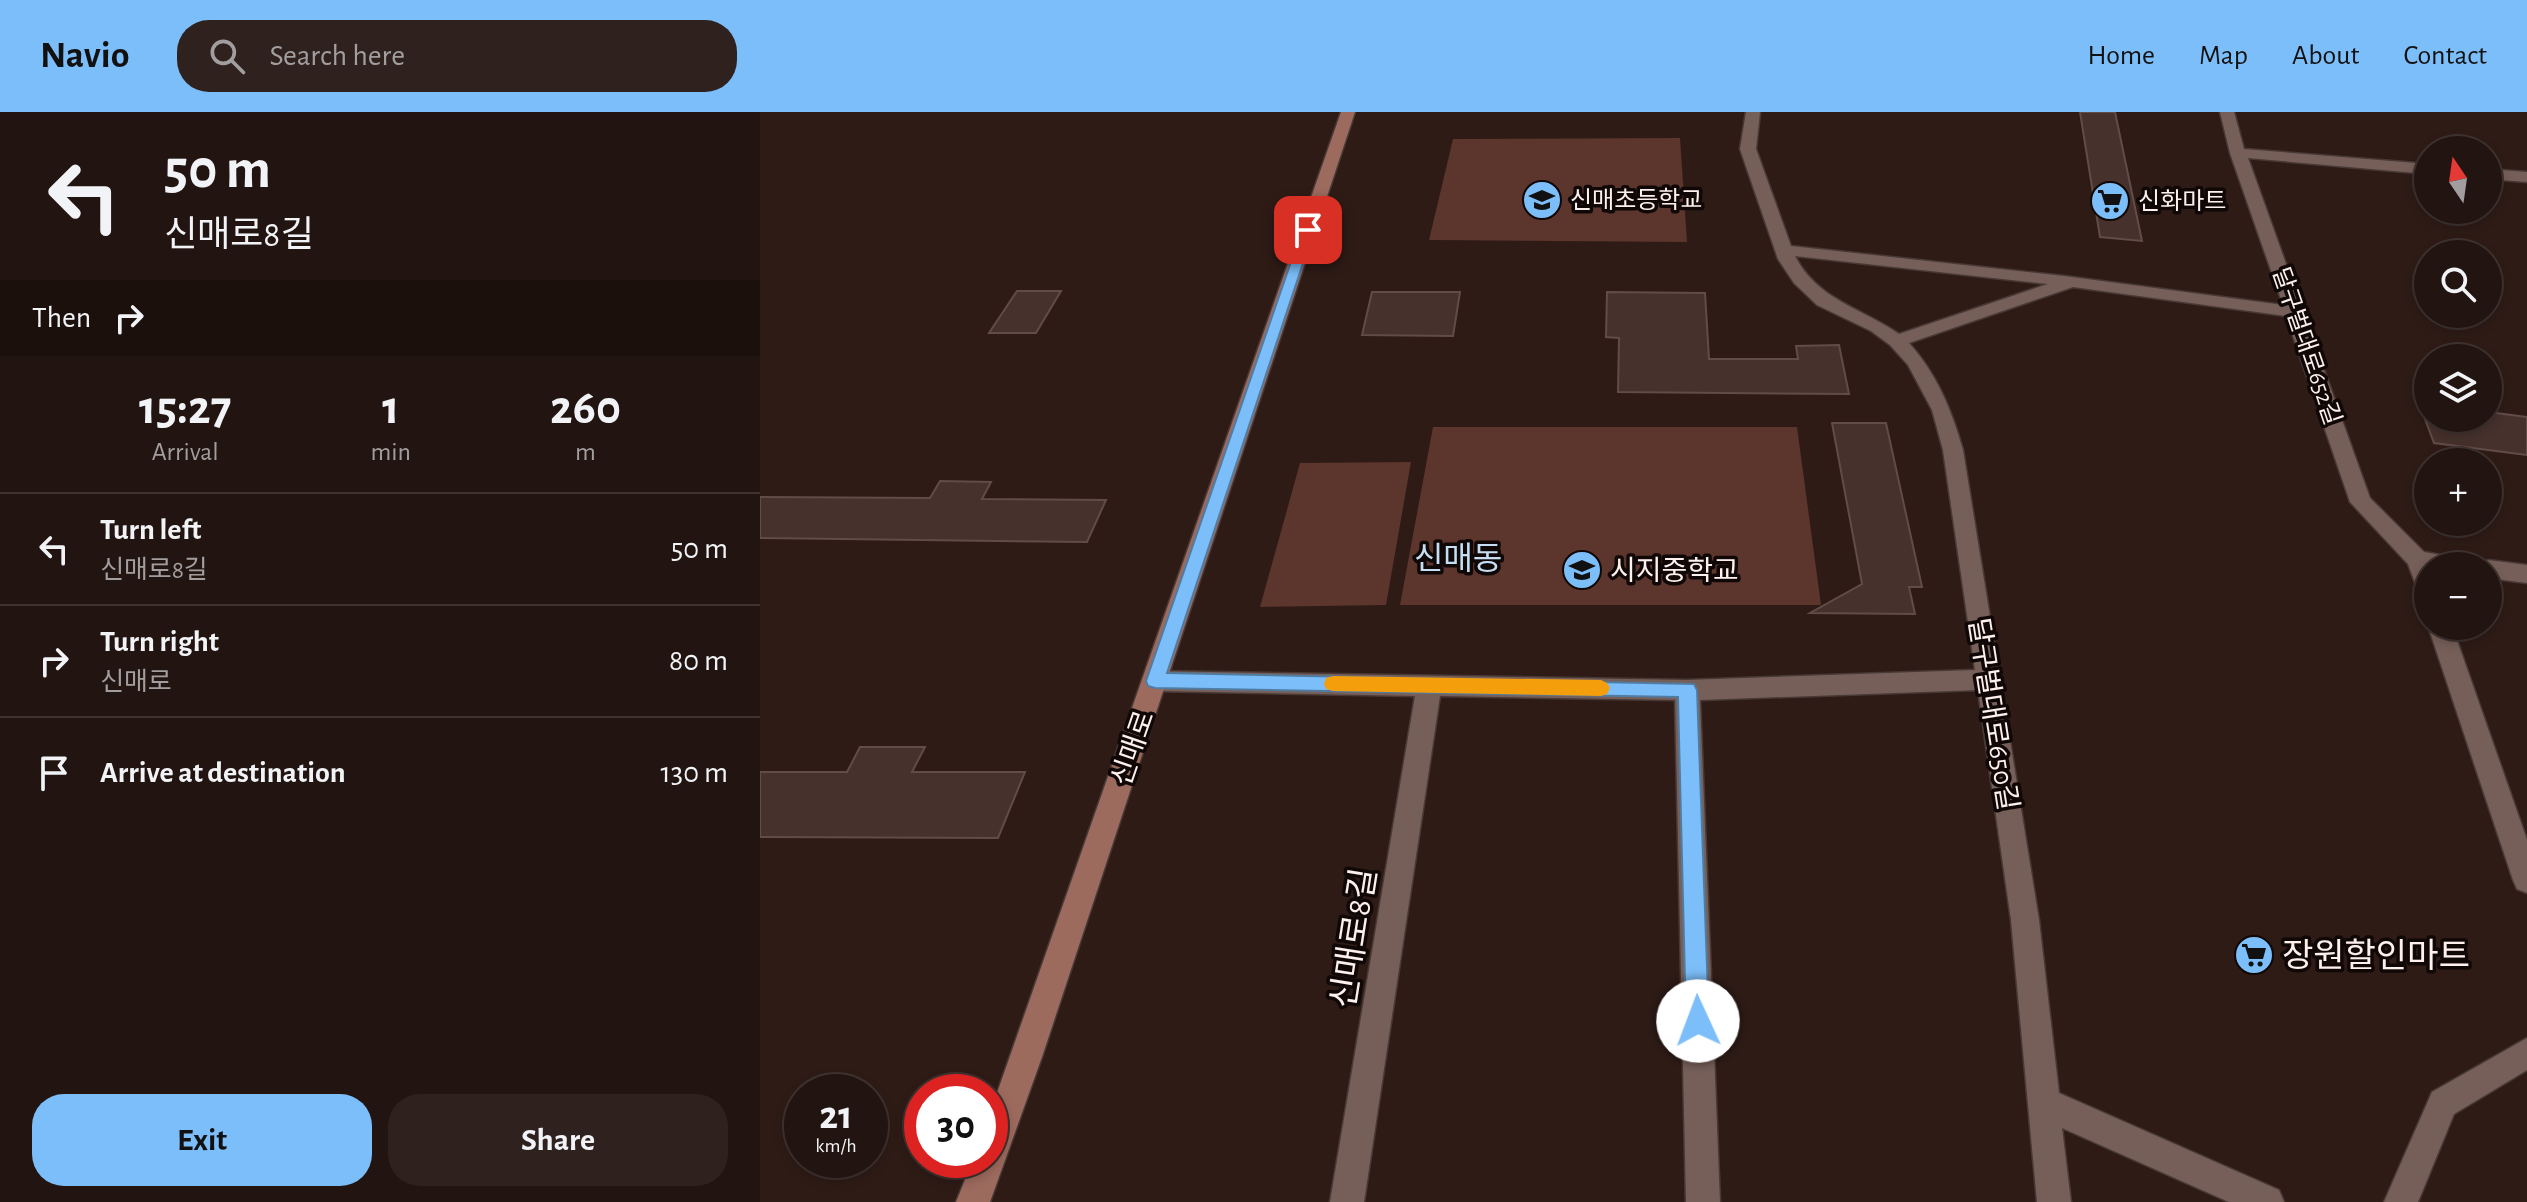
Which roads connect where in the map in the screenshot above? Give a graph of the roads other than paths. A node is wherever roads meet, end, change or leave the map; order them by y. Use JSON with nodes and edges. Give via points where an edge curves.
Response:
{"nodes":[{"id":1,"x":1348,"y":112,"type":"edge"},
{"id":2,"x":1753,"y":112,"type":"edge"},
{"id":3,"x":2227,"y":112,"type":"edge"},
{"id":4,"x":2238,"y":153,"type":"junction"},
{"id":5,"x":2414,"y":168,"type":"edge"},
{"id":6,"x":2502,"y":175,"type":"edge"},
{"id":7,"x":2527,"y":177,"type":"edge"},
{"id":8,"x":1784,"y":250,"type":"junction"},
{"id":9,"x":2072,"y":282,"type":"junction"},
{"id":10,"x":2296,"y":312,"type":"junction"},
{"id":11,"x":1897,"y":341,"type":"junction"},
{"id":12,"x":2414,"y":556,"type":"edge"},
{"id":13,"x":2502,"y":571,"type":"edge"},
{"id":14,"x":2527,"y":574,"type":"edge"},
{"id":15,"x":2445,"y":640,"type":"edge"},
{"id":16,"x":1988,"y":680,"type":"junction"},
{"id":17,"x":1155,"y":681,"type":"junction"},
{"id":18,"x":1429,"y":685,"type":"junction"},
{"id":19,"x":1687,"y":690,"type":"junction"},
{"id":20,"x":2527,"y":880,"type":"edge"},
{"id":21,"x":2527,"y":1053,"type":"edge"},
{"id":22,"x":1008,"y":1103,"type":"edge"},
{"id":23,"x":2044,"y":1103,"type":"junction"},
{"id":24,"x":982,"y":1178,"type":"edge"},
{"id":25,"x":973,"y":1202,"type":"edge"},
{"id":26,"x":1347,"y":1202,"type":"edge"},
{"id":27,"x":1703,"y":1202,"type":"edge"},
{"id":28,"x":2054,"y":1202,"type":"edge"},
{"id":29,"x":2267,"y":1202,"type":"edge"},
{"id":30,"x":2401,"y":1202,"type":"edge"}],
"edges":[{"from":1,"to":17,"type":"street","name":"신매로"},
{"from":2,"to":8,"type":"street","name":"달구벌대로650길","via":[[1748,149]]},
{"from":3,"to":4,"type":"street","name":"달구벌대로652길"},
{"from":4,"to":5,"type":"street"},
{"from":4,"to":10,"type":"street","name":"달구벌대로652길"},
{"from":6,"to":7,"type":"street"},
{"from":8,"to":9,"type":"street"},
{"from":8,"to":11,"type":"street","name":"달구벌대로650길","via":[[1800,279],[1823,301]]},
{"from":9,"to":10,"type":"street"},
{"from":9,"to":11,"type":"street"},
{"from":10,"to":12,"type":"street","name":"달구벌대로652길","via":[[2361,502]]},
{"from":11,"to":16,"type":"street","name":"달구벌대로650길","via":[[1937,400],[1953,450]]},
{"from":13,"to":14,"type":"street"},
{"from":15,"to":20,"type":"street"},
{"from":16,"to":19,"type":"street"},
{"from":16,"to":23,"type":"street","name":"달구벌대로650길","via":[[2025,920]]},
{"from":17,"to":18,"type":"street"},
{"from":17,"to":22,"type":"street","name":"신매로"},
{"from":18,"to":19,"type":"street"},
{"from":18,"to":26,"type":"street","name":"신매로8길"},
{"from":19,"to":27,"type":"street"},
{"from":21,"to":30,"type":"street","via":[[2443,1103]]},
{"from":23,"to":28,"type":"street","name":"달구벌대로650길"},
{"from":23,"to":29,"type":"street"},
{"from":24,"to":25,"type":"street","name":"신매로"}]}
